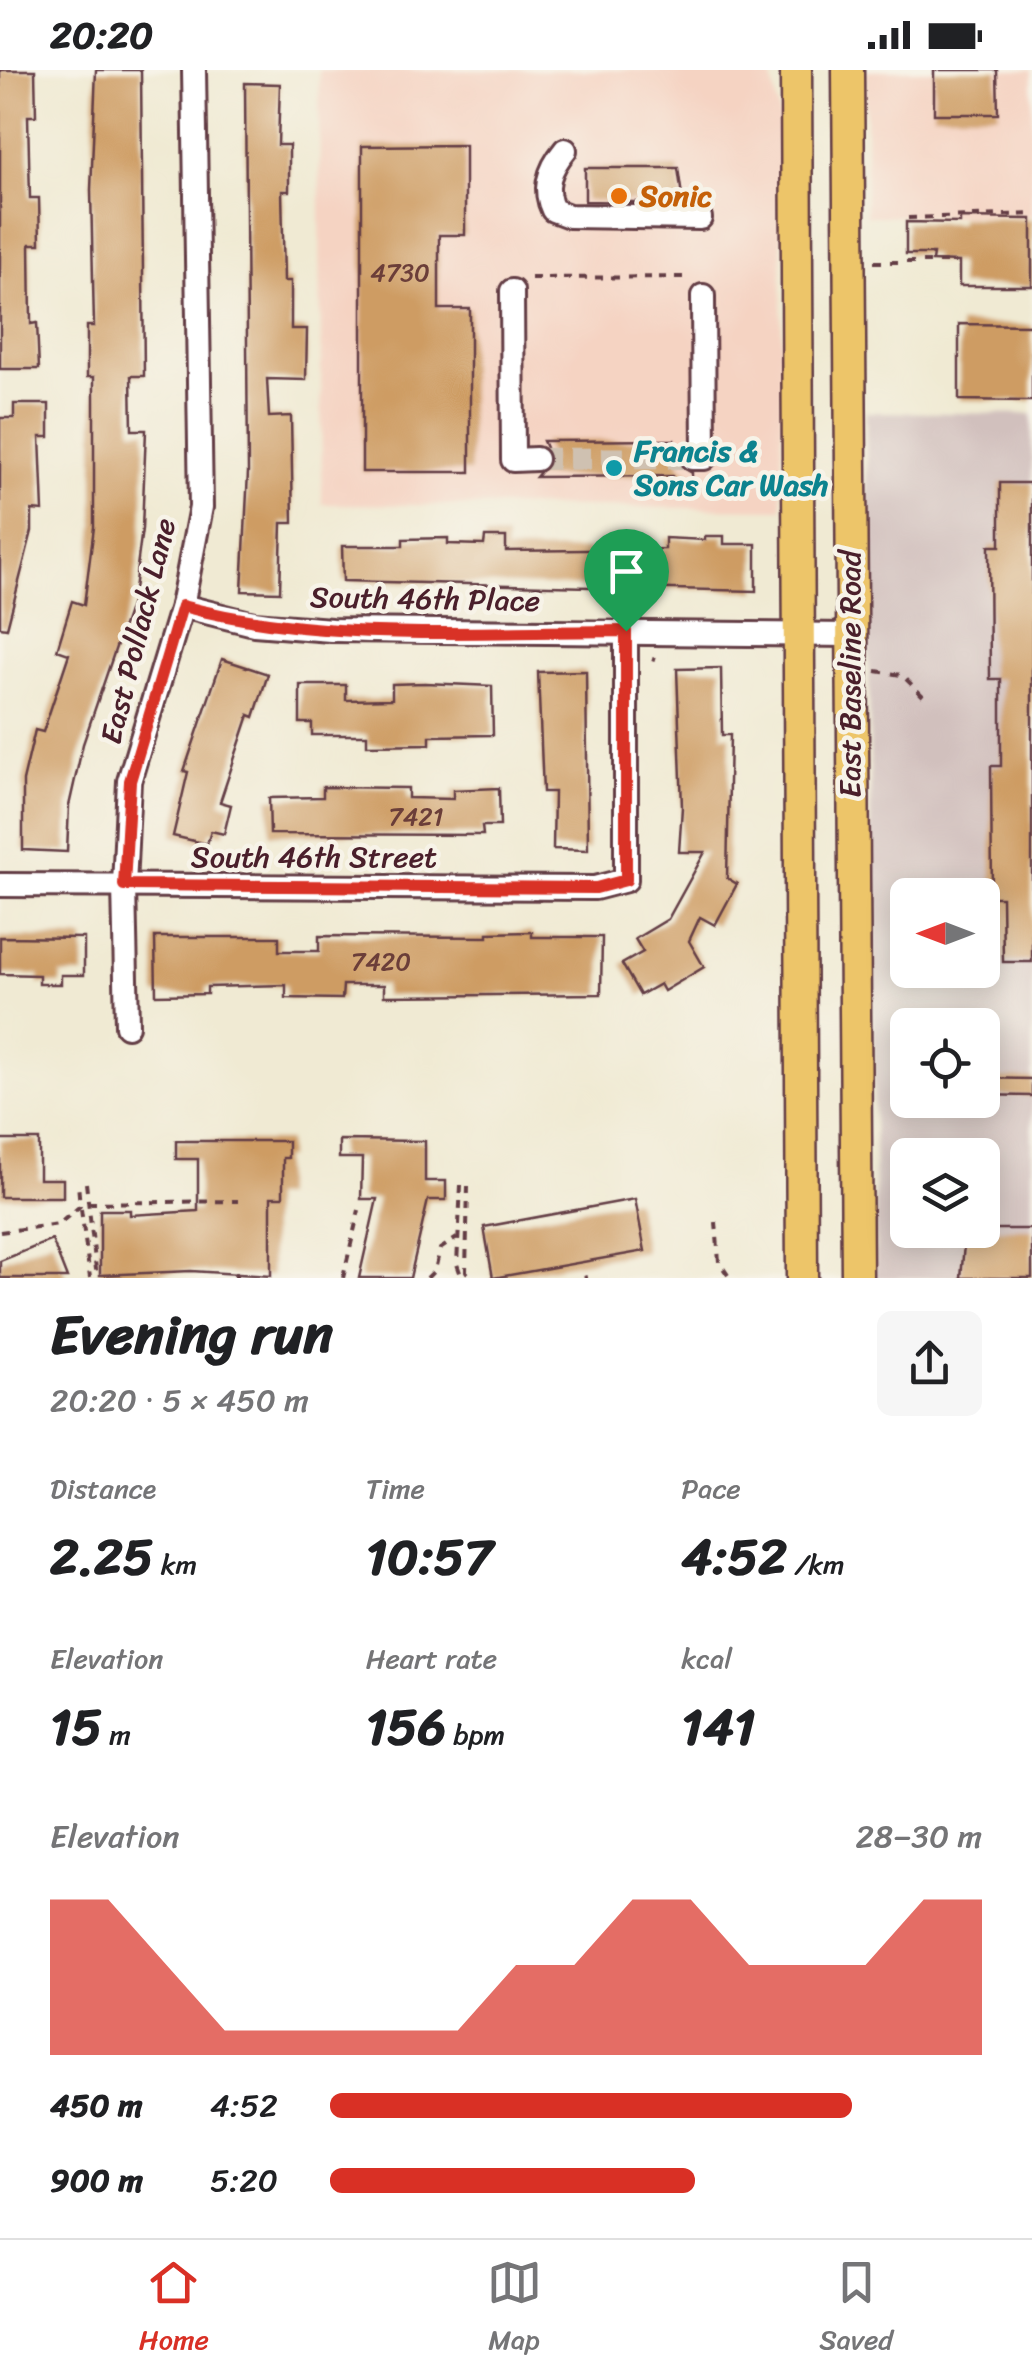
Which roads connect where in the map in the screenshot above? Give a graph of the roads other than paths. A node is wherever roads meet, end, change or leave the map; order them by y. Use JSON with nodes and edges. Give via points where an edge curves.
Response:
{"nodes":[{"id":1,"x":194,"y":70,"type":"edge"},
{"id":2,"x":796,"y":70,"type":"edge"},
{"id":3,"x":848,"y":70,"type":"edge"},
{"id":4,"x":565,"y":150,"type":"dead end"},
{"id":5,"x":700,"y":218,"type":"dead end"},
{"id":6,"x":514,"y":284,"type":"road end"},
{"id":7,"x":703,"y":296,"type":"dead end"},
{"id":8,"x":692,"y":458,"type":"dead end"},
{"id":9,"x":536,"y":459,"type":"dead end"},
{"id":10,"x":182,"y":606,"type":"junction"},
{"id":11,"x":626,"y":631,"type":"junction"},
{"id":12,"x":802,"y":634,"type":"junction"},
{"id":13,"x":850,"y":635,"type":"junction"},
{"id":14,"x":124,"y":885,"type":"junction"},
{"id":15,"x":0,"y":886,"type":"edge"},
{"id":16,"x":127,"y":1026,"type":"dead end"},
{"id":17,"x":802,"y":1179,"type":"junction"},
{"id":18,"x":855,"y":1179,"type":"junction"},
{"id":19,"x":802,"y":1278,"type":"edge"},
{"id":20,"x":857,"y":1278,"type":"edge"}],
"edges":[{"from":1,"to":10,"type":"street","name":"East Pollack Lane","via":[[200,507]]},
{"from":2,"to":12,"type":"main road","name":"East Baseline Road"},
{"from":3,"to":13,"type":"main road","name":"East Baseline Road"},
{"from":4,"to":5,"type":"street","via":[[548,182],[554,210],[569,216]]},
{"from":6,"to":9,"type":"street","via":[[513,460]]},
{"from":7,"to":8,"type":"street","via":[[704,458]]},
{"from":10,"to":11,"type":"street","name":"South 46th Place","via":[[254,624],[330,630]]},
{"from":10,"to":14,"type":"street","name":"East Pollack Lane","via":[[130,781]]},
{"from":11,"to":12,"type":"street","name":"South 46th Place"},
{"from":11,"to":14,"type":"street","name":"South 46th Street","via":[[626,880],[596,888]]},
{"from":12,"to":13,"type":"street","name":"South 46th Place"},
{"from":12,"to":17,"type":"main road","name":"East Baseline Road"},
{"from":13,"to":18,"type":"main road","name":"East Baseline Road"},
{"from":14,"to":15,"type":"street","name":"South 46th Street"},
{"from":14,"to":16,"type":"street","name":"East Pollack Lane"},
{"from":17,"to":18,"type":"main road"},
{"from":17,"to":19,"type":"main road","name":"East Baseline Road"},
{"from":18,"to":20,"type":"main road","name":"East Baseline Road"}]}
